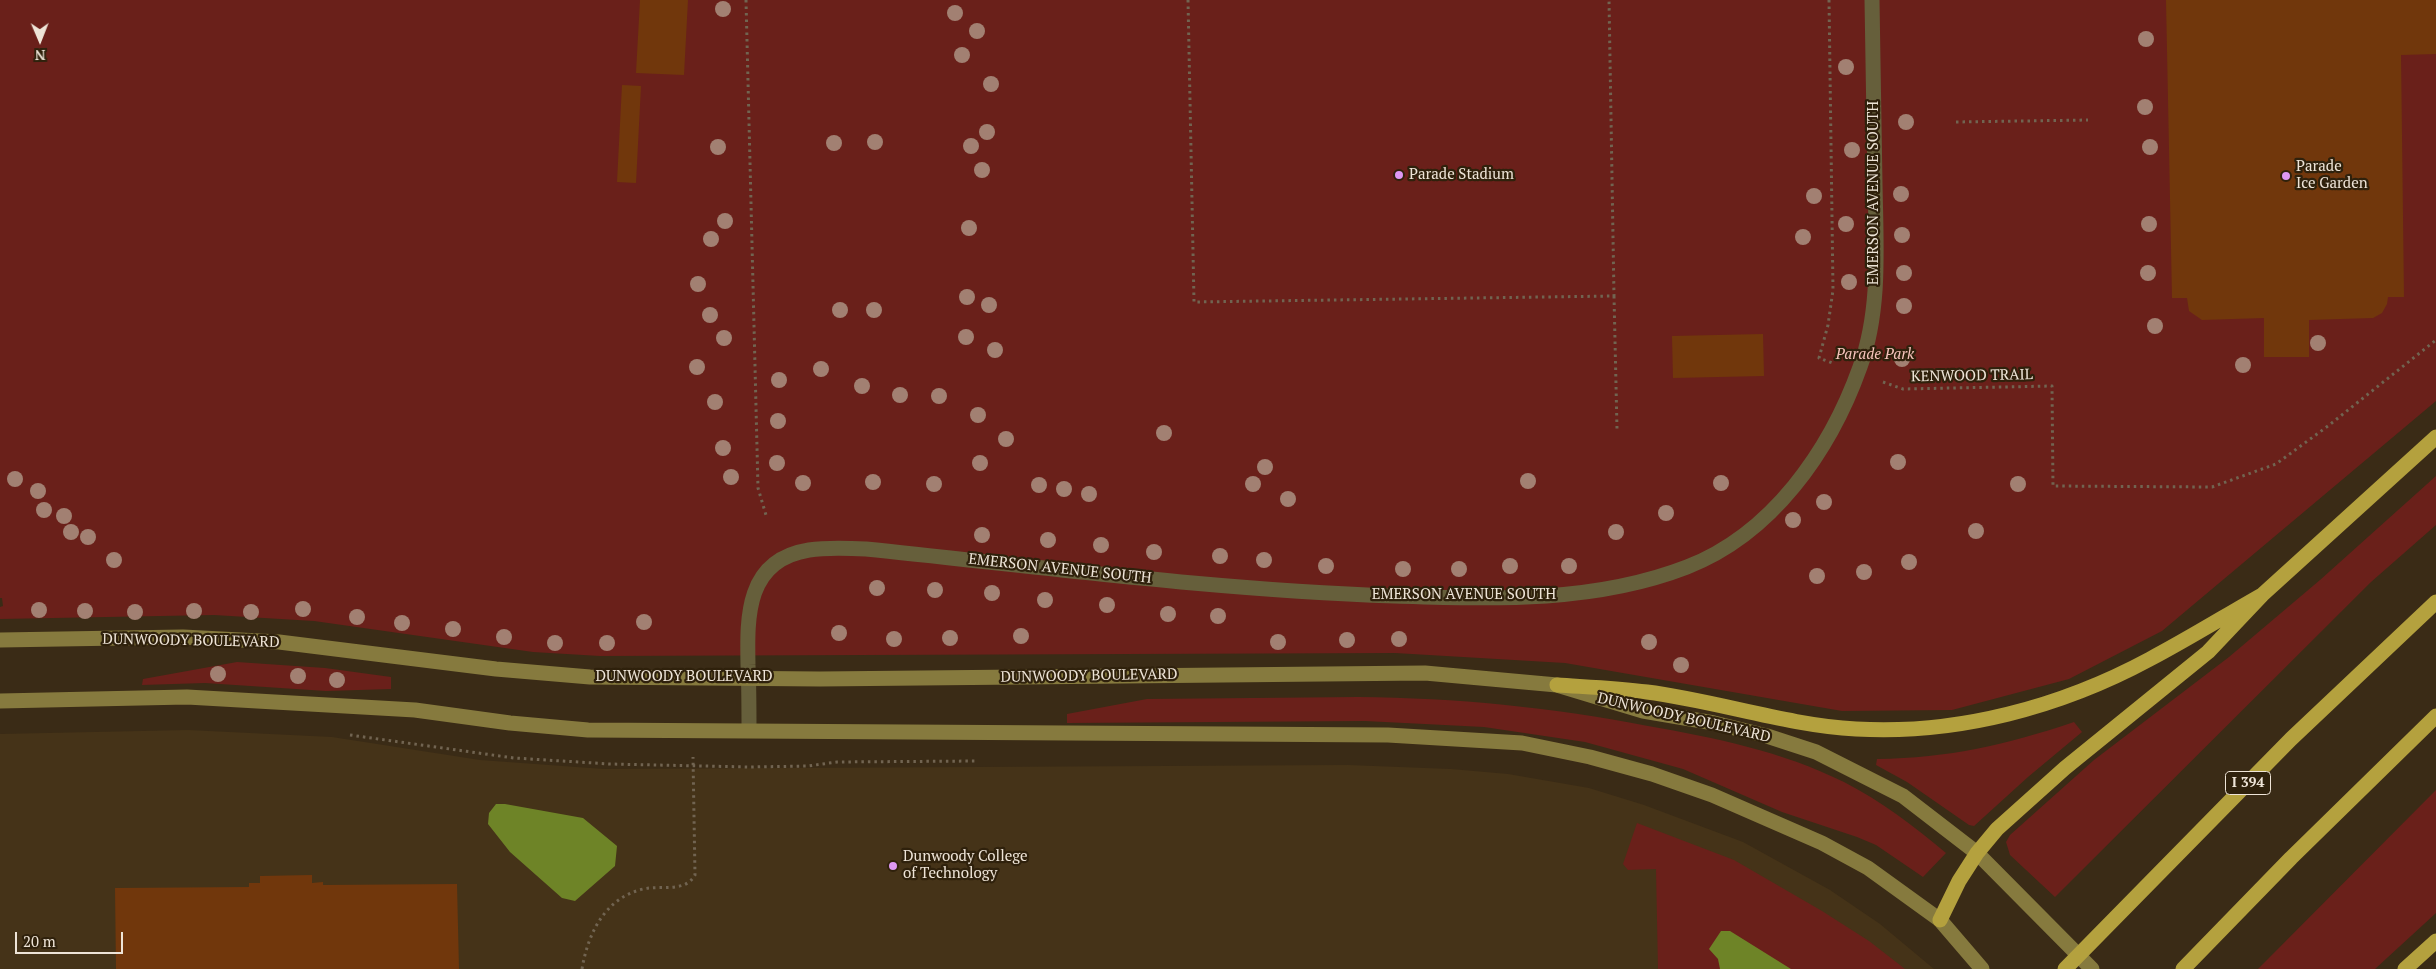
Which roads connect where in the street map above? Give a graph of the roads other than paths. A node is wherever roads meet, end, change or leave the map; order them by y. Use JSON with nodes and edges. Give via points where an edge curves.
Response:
{"nodes":[{"id":1,"x":1872,"y":0,"type":"edge"},
{"id":2,"x":2436,"y":437,"type":"edge"},
{"id":3,"x":2262,"y":595,"type":"junction"},
{"id":4,"x":2436,"y":602,"type":"edge"},
{"id":5,"x":0,"y":640,"type":"edge"},
{"id":6,"x":748,"y":678,"type":"junction"},
{"id":7,"x":1557,"y":685,"type":"junction"},
{"id":8,"x":0,"y":701,"type":"edge"},
{"id":9,"x":2436,"y":716,"type":"edge"},
{"id":10,"x":749,"y":730,"type":"junction"},
{"id":11,"x":1977,"y":853,"type":"junction"},
{"id":12,"x":1940,"y":920,"type":"junction"},
{"id":13,"x":2436,"y":940,"type":"edge"},
{"id":14,"x":1982,"y":969,"type":"edge"},
{"id":15,"x":2066,"y":969,"type":"edge"},
{"id":16,"x":2092,"y":969,"type":"edge"},
{"id":17,"x":2183,"y":969,"type":"edge"},
{"id":18,"x":2405,"y":969,"type":"edge"}],
"edges":[{"from":1,"to":6,"type":"street","name":"EMERSON AVENUE SOUTH","via":[[1876,262],[1867,342],[1858,373],[1815,459],[1782,501],[1756,526],[1708,557],[1637,583],[1606,590],[1542,596],[1427,597],[1254,588],[866,549],[808,550],[779,562],[766,573],[753,595],[748,622]]},
{"from":2,"to":3,"type":"highway"},
{"from":3,"to":7,"type":"highway","via":[[2106,681],[2028,708],[1944,727],[1854,729],[1647,692]]},
{"from":3,"to":11,"type":"highway","via":[[2208,652],[2065,768],[1997,829]]},
{"from":4,"to":15,"type":"highway","number":"I 394","bridge":true,"via":[[2291,739]]},
{"from":5,"to":6,"type":"main road","name":"DUNWOODY BOULEVARD","via":[[184,637],[269,641],[496,669],[590,677]]},
{"from":6,"to":7,"type":"main road","name":"DUNWOODY BOULEVARD","via":[[1425,673]]},
{"from":6,"to":10,"type":"street","name":"EMERSON AVENUE SOUTH"},
{"from":7,"to":11,"type":"main road","name":"DUNWOODY BOULEVARD","via":[[1643,711],[1714,723],[1816,752],[1903,796]]},
{"from":8,"to":10,"type":"main road","via":[[187,697],[415,710],[588,730]]},
{"from":9,"to":17,"type":"highway"},
{"from":10,"to":12,"type":"main road","via":[[1388,735],[1522,742],[1590,757],[1712,794],[1830,847],[1868,868]]},
{"from":11,"to":12,"type":"highway"},
{"from":11,"to":16,"type":"main road","name":"DUNWOODY BOULEVARD"},
{"from":12,"to":14,"type":"main road"},
{"from":13,"to":18,"type":"highway"}]}
